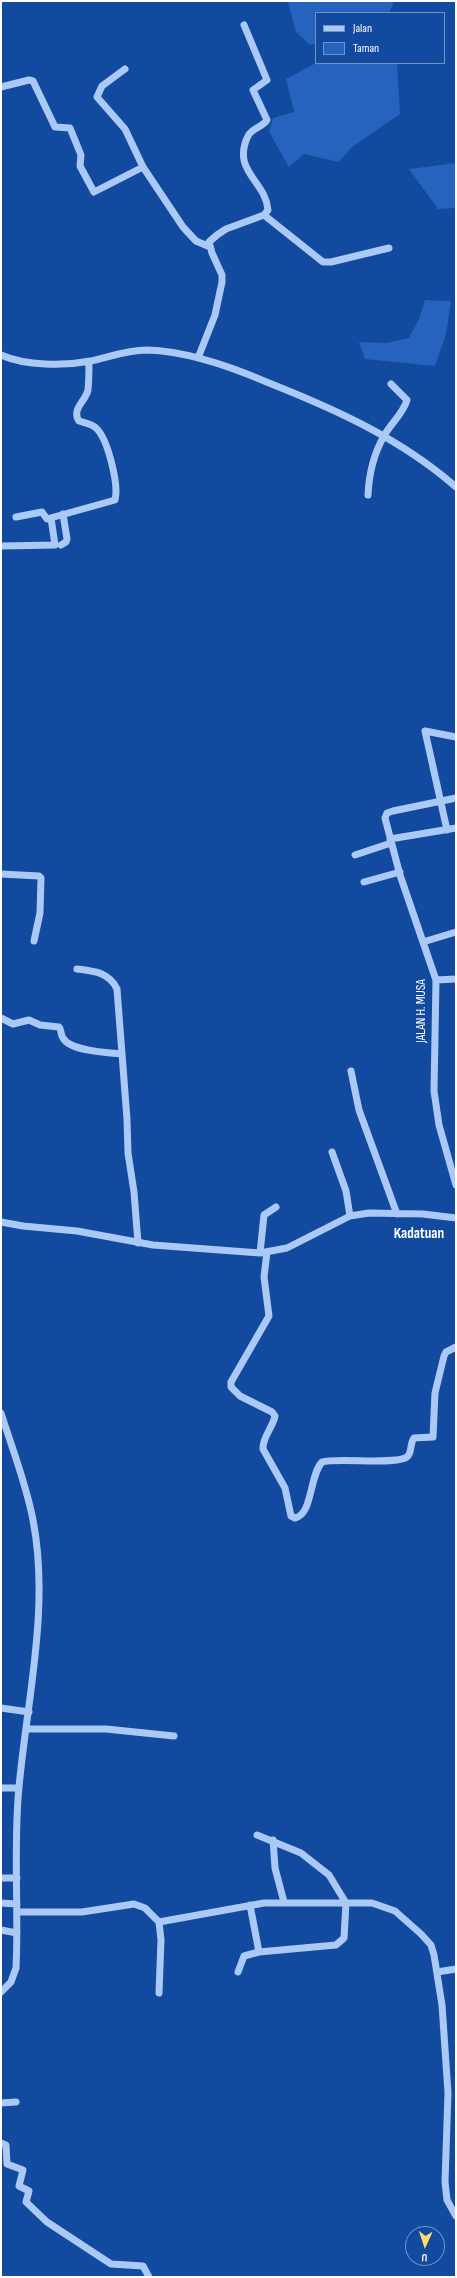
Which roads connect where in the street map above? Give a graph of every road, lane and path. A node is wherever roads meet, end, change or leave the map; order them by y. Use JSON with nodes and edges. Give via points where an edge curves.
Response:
{"nodes":[{"id":1,"x":244,"y":25,"type":"dead end"},
{"id":2,"x":125,"y":70,"type":"dead end"},
{"id":3,"x":1,"y":87,"type":"edge"},
{"id":4,"x":143,"y":167,"type":"junction"},
{"id":5,"x":264,"y":215,"type":"junction"},
{"id":6,"x":210,"y":247,"type":"junction"},
{"id":7,"x":389,"y":248,"type":"dead end"},
{"id":8,"x":1,"y":355,"type":"edge"},
{"id":9,"x":198,"y":358,"type":"junction"},
{"id":10,"x":89,"y":361,"type":"junction"},
{"id":11,"x":391,"y":384,"type":"dead end"},
{"id":12,"x":384,"y":435,"type":"junction"},
{"id":13,"x":456,"y":487,"type":"edge"},
{"id":14,"x":368,"y":495,"type":"dead end"},
{"id":15,"x":63,"y":514,"type":"junction"},
{"id":16,"x":16,"y":517,"type":"dead end"},
{"id":17,"x":52,"y":518,"type":"junction"},
{"id":18,"x":61,"y":545,"type":"dead end"},
{"id":19,"x":1,"y":546,"type":"edge"},
{"id":20,"x":456,"y":737,"type":"edge"},
{"id":21,"x":456,"y":798,"type":"edge"},
{"id":22,"x":440,"y":801,"type":"junction"},
{"id":23,"x":456,"y":828,"type":"edge"},
{"id":24,"x":447,"y":830,"type":"junction"},
{"id":25,"x":390,"y":841,"type":"junction"},
{"id":26,"x":355,"y":855,"type":"dead end"},
{"id":27,"x":400,"y":872,"type":"junction"},
{"id":28,"x":1,"y":874,"type":"edge"},
{"id":29,"x":364,"y":882,"type":"dead end"},
{"id":30,"x":456,"y":932,"type":"edge"},
{"id":31,"x":34,"y":941,"type":"dead end"},
{"id":32,"x":423,"y":942,"type":"junction"},
{"id":33,"x":77,"y":969,"type":"dead end"},
{"id":34,"x":456,"y":978,"type":"edge"},
{"id":35,"x":436,"y":980,"type":"junction"},
{"id":36,"x":1,"y":1018,"type":"edge"},
{"id":37,"x":122,"y":1054,"type":"junction"},
{"id":38,"x":351,"y":1071,"type":"dead end"},
{"id":39,"x":332,"y":1152,"type":"dead end"},
{"id":40,"x":456,"y":1185,"type":"edge"},
{"id":41,"x":276,"y":1207,"type":"dead end"},
{"id":42,"x":397,"y":1214,"type":"junction"},
{"id":43,"x":350,"y":1216,"type":"junction"},
{"id":44,"x":456,"y":1218,"type":"edge"},
{"id":45,"x":1,"y":1222,"type":"edge"},
{"id":46,"x":138,"y":1243,"type":"junction"},
{"id":47,"x":264,"y":1253,"type":"junction"},
{"id":48,"x":456,"y":1346,"type":"edge"},
{"id":49,"x":1,"y":1413,"type":"edge"},
{"id":50,"x":1,"y":1708,"type":"edge"},
{"id":51,"x":29,"y":1712,"type":"junction"},
{"id":52,"x":27,"y":1729,"type":"junction"},
{"id":53,"x":174,"y":1736,"type":"dead end"},
{"id":54,"x":1,"y":1788,"type":"edge"},
{"id":55,"x":19,"y":1788,"type":"junction"},
{"id":56,"x":257,"y":1835,"type":"dead end"},
{"id":57,"x":273,"y":1840,"type":"junction"},
{"id":58,"x":1,"y":1878,"type":"edge"},
{"id":59,"x":17,"y":1878,"type":"junction"},
{"id":60,"x":284,"y":1902,"type":"junction"},
{"id":61,"x":1,"y":1903,"type":"edge"},
{"id":62,"x":346,"y":1903,"type":"junction"},
{"id":63,"x":17,"y":1904,"type":"junction"},
{"id":64,"x":250,"y":1905,"type":"junction"},
{"id":65,"x":17,"y":1912,"type":"junction"},
{"id":66,"x":159,"y":1922,"type":"junction"},
{"id":67,"x":1,"y":1930,"type":"edge"},
{"id":68,"x":17,"y":1933,"type":"junction"},
{"id":69,"x":259,"y":1952,"type":"junction"},
{"id":70,"x":456,"y":1969,"type":"edge"},
{"id":71,"x":238,"y":1972,"type":"dead end"},
{"id":72,"x":437,"y":1972,"type":"junction"},
{"id":73,"x":1,"y":1992,"type":"edge"},
{"id":74,"x":159,"y":1993,"type":"dead end"},
{"id":75,"x":16,"y":2102,"type":"dead end"},
{"id":76,"x":1,"y":2103,"type":"edge"},
{"id":77,"x":1,"y":2143,"type":"edge"},
{"id":78,"x":456,"y":2216,"type":"edge"},
{"id":79,"x":149,"y":2277,"type":"edge"}],
"edges":[{"from":1,"to":5,"type":"street","via":[[267,80],[253,90],[266,122],[250,134],[244,152],[247,172],[267,203],[268,210]]},
{"from":2,"to":4,"type":"street","via":[[102,86],[97,97],[125,130]]},
{"from":3,"to":4,"type":"street","via":[[33,81],[55,127],[70,128],[81,156],[80,166],[94,192]]},
{"from":4,"to":6,"type":"street","via":[[183,227],[196,240]]},
{"from":5,"to":6,"type":"street","via":[[217,235],[210,242]]},
{"from":5,"to":7,"type":"street","via":[[323,262]]},
{"from":6,"to":9,"type":"street","via":[[222,275],[222,282],[214,320]]},
{"from":8,"to":10,"type":"street","via":[[37,363]]},
{"from":9,"to":10,"type":"street","via":[[147,350],[124,352]]},
{"from":9,"to":12,"type":"street","via":[[301,395]]},
{"from":10,"to":15,"type":"street","via":[[88,390],[78,405],[77,418],[92,425],[101,433],[112,467],[116,498],[114,502]]},
{"from":11,"to":12,"type":"street","via":[[407,400]]},
{"from":12,"to":13,"type":"street","via":[[430,465]]},
{"from":12,"to":14,"type":"street","via":[[372,460]]},
{"from":15,"to":17,"type":"street"},
{"from":15,"to":18,"type":"street","via":[[67,539]]},
{"from":16,"to":17,"type":"street","via":[[42,512],[46,519]]},
{"from":17,"to":19,"type":"street","via":[[55,545]]},
{"from":20,"to":22,"type":"street","via":[[425,732]]},
{"from":21,"to":22,"type":"street"},
{"from":22,"to":24,"type":"street"},
{"from":22,"to":25,"type":"street","name":"JALAN H. MUSA","via":[[387,813],[385,818]]},
{"from":23,"to":24,"type":"street"},
{"from":24,"to":25,"type":"street"},
{"from":25,"to":26,"type":"street"},
{"from":25,"to":27,"type":"street","name":"JALAN H. MUSA"},
{"from":27,"to":29,"type":"street"},
{"from":27,"to":32,"type":"street","name":"JALAN H. MUSA"},
{"from":28,"to":31,"type":"street","via":[[42,878],[40,913]]},
{"from":30,"to":32,"type":"street"},
{"from":32,"to":35,"type":"street","name":"JALAN H. MUSA"},
{"from":33,"to":37,"type":"street","via":[[106,975],[114,983]]},
{"from":34,"to":35,"type":"street"},
{"from":35,"to":40,"type":"street","name":"JALAN H. MUSA","via":[[434,1091],[439,1125]]},
{"from":36,"to":37,"type":"street","via":[[13,1024],[26,1020],[59,1027],[63,1039],[68,1044],[89,1050]]},
{"from":37,"to":46,"type":"street","via":[[128,1153]]},
{"from":38,"to":42,"type":"street","via":[[359,1110]]},
{"from":39,"to":43,"type":"street","via":[[346,1191]]},
{"from":41,"to":47,"type":"street","via":[[264,1215]]},
{"from":42,"to":43,"type":"street","via":[[369,1212]]},
{"from":42,"to":44,"type":"street"},
{"from":43,"to":47,"type":"street","via":[[287,1248]]},
{"from":45,"to":46,"type":"street","via":[[84,1232]]},
{"from":46,"to":47,"type":"street"},
{"from":47,"to":48,"type":"street","via":[[268,1316],[231,1387],[240,1396],[275,1416],[263,1449],[285,1488],[291,1516],[295,1518],[303,1514],[315,1472],[322,1462],[404,1458],[409,1454],[414,1438],[433,1437],[435,1394],[444,1356]]},
{"from":49,"to":51,"type":"street","via":[[26,1487],[36,1544],[36,1642]]},
{"from":50,"to":51,"type":"street"},
{"from":51,"to":52,"type":"street"},
{"from":52,"to":53,"type":"street","via":[[106,1729]]},
{"from":52,"to":55,"type":"street"},
{"from":54,"to":55,"type":"street"},
{"from":55,"to":59,"type":"street"},
{"from":56,"to":57,"type":"street"},
{"from":57,"to":60,"type":"street","via":[[275,1868]]},
{"from":57,"to":62,"type":"street","via":[[301,1853],[320,1867],[329,1876]]},
{"from":58,"to":59,"type":"street"},
{"from":59,"to":63,"type":"street"},
{"from":60,"to":62,"type":"street"},
{"from":60,"to":64,"type":"street"},
{"from":61,"to":63,"type":"street"},
{"from":62,"to":69,"type":"street","via":[[345,1932],[341,1943],[296,1950]]},
{"from":62,"to":72,"type":"street","via":[[372,1903],[395,1911],[431,1945]]},
{"from":63,"to":65,"type":"street"},
{"from":64,"to":66,"type":"street"},
{"from":64,"to":69,"type":"street"},
{"from":65,"to":66,"type":"street","via":[[82,1912],[134,1904],[145,1908]]},
{"from":65,"to":68,"type":"street"},
{"from":66,"to":74,"type":"street"},
{"from":67,"to":68,"type":"street"},
{"from":68,"to":73,"type":"street","via":[[15,1975]]},
{"from":69,"to":71,"type":"street","via":[[244,1956]]},
{"from":70,"to":72,"type":"street"},
{"from":72,"to":78,"type":"street","via":[[448,2093],[445,2182],[447,2200]]},
{"from":75,"to":76,"type":"street"},
{"from":77,"to":79,"type":"street","via":[[6,2144],[7,2164],[23,2170],[19,2186],[29,2191],[26,2202],[33,2209],[111,2264],[143,2266]]}]}
